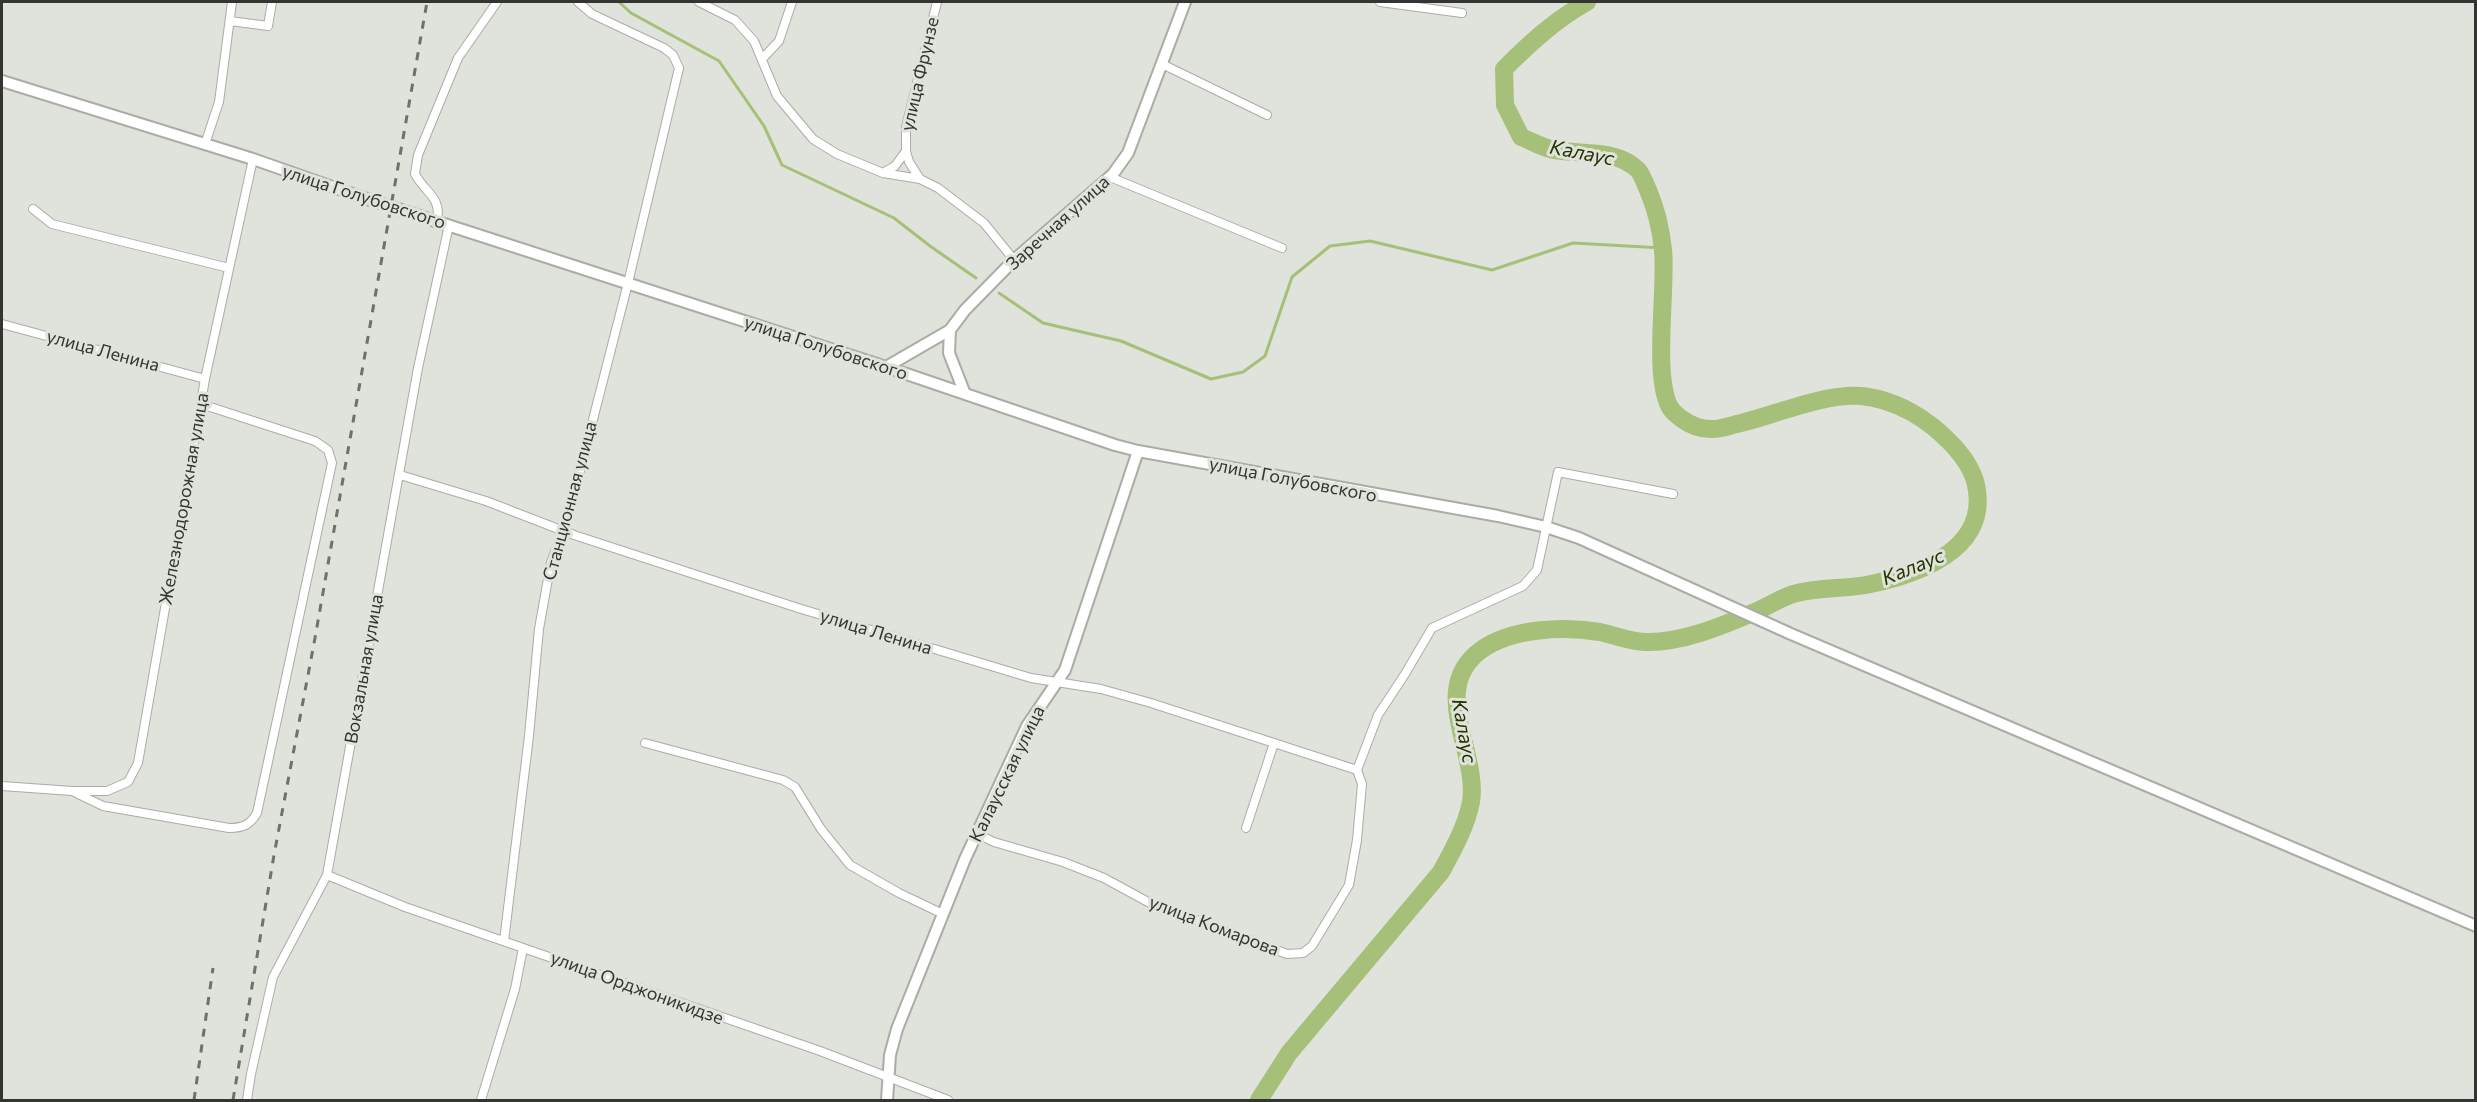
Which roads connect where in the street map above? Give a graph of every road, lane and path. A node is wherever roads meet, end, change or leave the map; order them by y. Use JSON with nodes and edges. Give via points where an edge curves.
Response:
{"nodes":[{"id":1,"x":232,"y":2,"type":"edge"},
{"id":2,"x":272,"y":2,"type":"edge"},
{"id":3,"x":497,"y":2,"type":"edge"},
{"id":4,"x":578,"y":2,"type":"edge"},
{"id":5,"x":699,"y":2,"type":"edge"},
{"id":6,"x":792,"y":2,"type":"edge"},
{"id":7,"x":937,"y":2,"type":"edge"},
{"id":8,"x":1185,"y":2,"type":"edge"},
{"id":9,"x":1380,"y":2,"type":"edge"},
{"id":10,"x":1462,"y":12,"type":"dead end"},
{"id":11,"x":230,"y":21,"type":"junction"},
{"id":12,"x":762,"y":59,"type":"junction"},
{"id":13,"x":1162,"y":64,"type":"junction"},
{"id":14,"x":2,"y":81,"type":"edge"},
{"id":15,"x":1267,"y":115,"type":"dead end"},
{"id":16,"x":205,"y":144,"type":"junction"},
{"id":17,"x":906,"y":151,"type":"junction"},
{"id":18,"x":253,"y":159,"type":"junction"},
{"id":19,"x":883,"y":173,"type":"junction"},
{"id":20,"x":1110,"y":177,"type":"junction"},
{"id":21,"x":920,"y":179,"type":"junction"},
{"id":22,"x":33,"y":209,"type":"dead end"},
{"id":23,"x":437,"y":221,"type":"junction"},
{"id":24,"x":449,"y":225,"type":"junction"},
{"id":25,"x":1282,"y":248,"type":"dead end"},
{"id":26,"x":1014,"y":260,"type":"junction"},
{"id":27,"x":229,"y":268,"type":"junction"},
{"id":28,"x":628,"y":283,"type":"junction"},
{"id":29,"x":2,"y":324,"type":"edge"},
{"id":30,"x":950,"y":330,"type":"junction"},
{"id":31,"x":886,"y":367,"type":"junction"},
{"id":32,"x":206,"y":379,"type":"junction"},
{"id":33,"x":965,"y":394,"type":"junction"},
{"id":34,"x":201,"y":404,"type":"junction"},
{"id":35,"x":1138,"y":451,"type":"junction"},
{"id":36,"x":400,"y":475,"type":"junction"},
{"id":37,"x":1673,"y":494,"type":"dead end"},
{"id":38,"x":1546,"y":527,"type":"junction"},
{"id":39,"x":564,"y":531,"type":"junction"},
{"id":40,"x":1055,"y":684,"type":"junction"},
{"id":41,"x":645,"y":743,"type":"dead end"},
{"id":42,"x":1274,"y":743,"type":"junction"},
{"id":43,"x":1357,"y":770,"type":"junction"},
{"id":44,"x":2,"y":786,"type":"edge"},
{"id":45,"x":72,"y":791,"type":"junction"},
{"id":46,"x":1246,"y":828,"type":"dead end"},
{"id":47,"x":977,"y":834,"type":"junction"},
{"id":48,"x":327,"y":875,"type":"junction"},
{"id":49,"x":943,"y":914,"type":"junction"},
{"id":50,"x":2475,"y":926,"type":"edge"},
{"id":51,"x":504,"y":941,"type":"junction"},
{"id":52,"x":523,"y":948,"type":"junction"},
{"id":53,"x":889,"y":1077,"type":"junction"},
{"id":54,"x":247,"y":1101,"type":"edge"},
{"id":55,"x":481,"y":1101,"type":"edge"},
{"id":56,"x":887,"y":1101,"type":"edge"},
{"id":57,"x":948,"y":1101,"type":"edge"}],
"edges":[{"from":1,"to":11,"type":"street"},
{"from":2,"to":11,"type":"street","via":[[268,26]]},
{"from":3,"to":23,"type":"street","via":[[458,58],[418,155],[415,174],[436,200]]},
{"from":4,"to":28,"type":"street","name":"Станционная улица","via":[[592,14],[664,48],[674,55],[679,68]]},
{"from":5,"to":12,"type":"street","via":[[735,20],[754,41]]},
{"from":6,"to":12,"type":"street","via":[[779,41]]},
{"from":7,"to":17,"type":"street","name":"улица Фрунзе","via":[[907,119]]},
{"from":8,"to":13,"type":"street","name":"Заречная улица"},
{"from":9,"to":10,"type":"street"},
{"from":11,"to":16,"type":"street","via":[[219,102]]},
{"from":12,"to":19,"type":"street","via":[[777,96],[813,139],[837,154]]},
{"from":13,"to":15,"type":"street"},
{"from":13,"to":20,"type":"street","name":"Заречная улица","via":[[1128,153]]},
{"from":14,"to":16,"type":"street","name":"улица Голубовского"},
{"from":16,"to":18,"type":"street","name":"улица Голубовского"},
{"from":17,"to":19,"type":"street","via":[[895,166]]},
{"from":17,"to":21,"type":"street","name":"улица Фрунзе"},
{"from":18,"to":23,"type":"street","name":"улица Голубовского"},
{"from":18,"to":27,"type":"street","name":"Железнодорожная улица"},
{"from":19,"to":21,"type":"street"},
{"from":20,"to":25,"type":"street"},
{"from":20,"to":26,"type":"street","name":"Заречная улица"},
{"from":21,"to":26,"type":"street","via":[[961,203],[984,223]]},
{"from":22,"to":27,"type":"street","via":[[52,224]]},
{"from":23,"to":24,"type":"street","name":"улица Голубовского"},
{"from":24,"to":28,"type":"street","name":"улица Голубовского"},
{"from":24,"to":36,"type":"street","name":"Вокзальная улица"},
{"from":26,"to":30,"type":"street","name":"Заречная улица"},
{"from":27,"to":32,"type":"street","name":"Железнодорожная улица"},
{"from":28,"to":31,"type":"street","name":"улица Голубовского"},
{"from":28,"to":39,"type":"street","name":"Станционная улица"},
{"from":29,"to":32,"type":"street","name":"улица Ленина"},
{"from":30,"to":31,"type":"street","name":"Заречная улица"},
{"from":30,"to":33,"type":"street","via":[[949,353]]},
{"from":31,"to":33,"type":"street","name":"улица Голубовского"},
{"from":32,"to":34,"type":"street","name":"Железнодорожная улица"},
{"from":33,"to":35,"type":"street","name":"улица Голубовского"},
{"from":34,"to":45,"type":"street","name":"Железнодорожная улица","via":[[138,764],[128,782],[107,791]]},
{"from":34,"to":45,"type":"street","via":[[315,441],[328,450],[332,463],[257,813],[252,822],[229,828],[103,806]]},
{"from":35,"to":38,"type":"street","name":"улица Голубовского"},
{"from":35,"to":40,"type":"street","name":"Калаусская улица","via":[[1070,657]]},
{"from":36,"to":39,"type":"street","name":"улица Ленина","via":[[486,501]]},
{"from":36,"to":48,"type":"street","name":"Вокзальная улица"},
{"from":37,"to":38,"type":"street","name":"улица Комарова","via":[[1558,472]]},
{"from":38,"to":43,"type":"street","name":"улица Комарова","via":[[1537,570],[1531,579],[1432,628],[1378,715]]},
{"from":38,"to":50,"type":"street","name":"улица Голубовского"},
{"from":39,"to":40,"type":"street","name":"улица Ленина","via":[[798,608]]},
{"from":39,"to":51,"type":"street","name":"Станционная улица","via":[[551,562],[539,629]]},
{"from":40,"to":42,"type":"street","name":"улица Ленина","via":[[1101,689]]},
{"from":40,"to":47,"type":"street","name":"Калаусская улица","via":[[1027,726]]},
{"from":41,"to":49,"type":"street","via":[[783,780],[795,787],[850,865]]},
{"from":42,"to":43,"type":"street","name":"улица Ленина"},
{"from":42,"to":46,"type":"street"},
{"from":43,"to":47,"type":"street","name":"улица Комарова","via":[[1362,784],[1358,840],[1349,885],[1312,946],[1296,955],[1148,902],[1063,862]]},
{"from":44,"to":45,"type":"street"},
{"from":47,"to":49,"type":"street","name":"Калаусская улица"},
{"from":48,"to":51,"type":"street","name":"улица Орджоникидзе"},
{"from":48,"to":54,"type":"street","name":"Вокзальная улица","via":[[273,977]]},
{"from":49,"to":53,"type":"street","name":"Калаусская улица","via":[[897,1029]]},
{"from":51,"to":52,"type":"street","name":"улица Орджоникидзе"},
{"from":52,"to":53,"type":"street","name":"улица Орджоникидзе"},
{"from":52,"to":55,"type":"street","via":[[515,989]]},
{"from":53,"to":56,"type":"street","name":"Калаусская улица"},
{"from":53,"to":57,"type":"street","name":"улица Орджоникидзе"}]}
